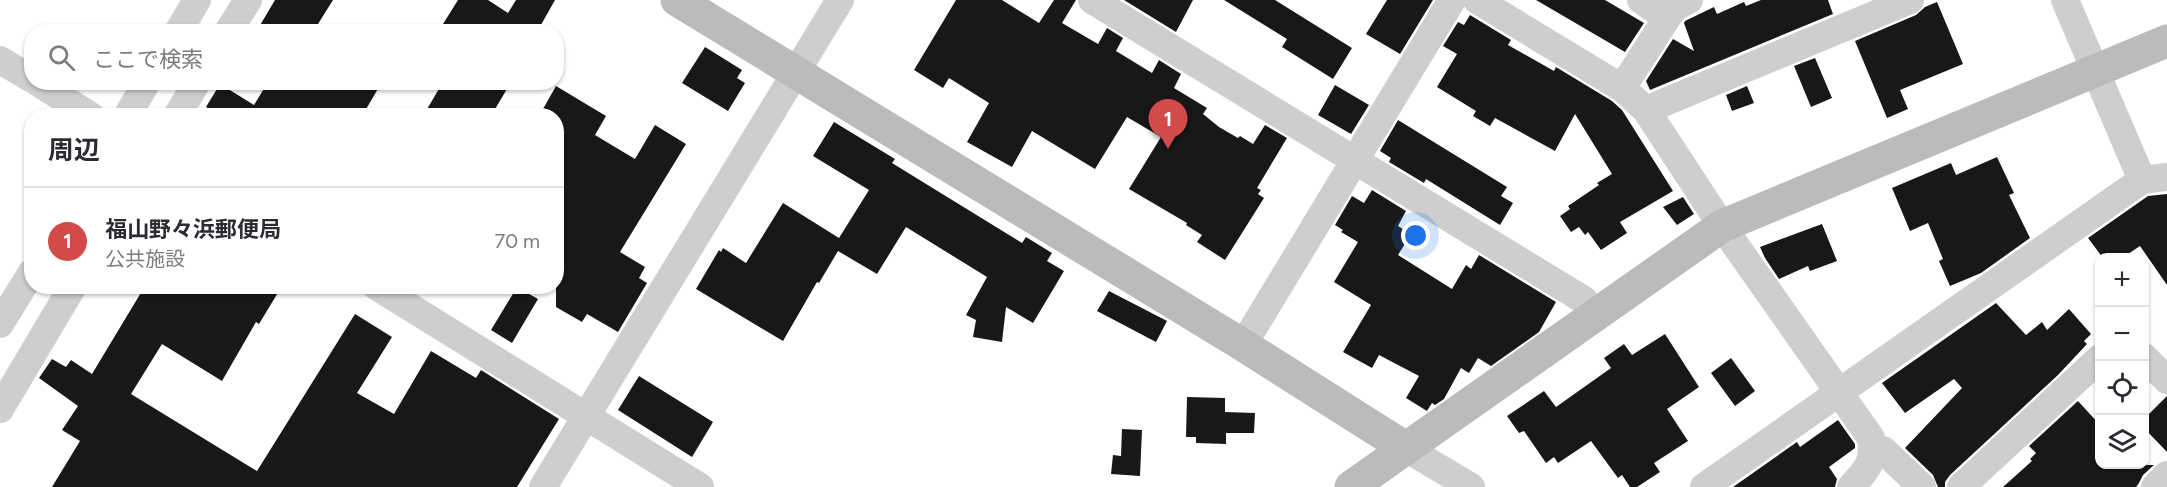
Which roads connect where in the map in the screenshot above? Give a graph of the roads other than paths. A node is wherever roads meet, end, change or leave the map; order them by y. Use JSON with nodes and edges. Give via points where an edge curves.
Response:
{"nodes":[{"id":1,"x":197,"y":0,"type":"edge"},
{"id":2,"x":248,"y":0,"type":"edge"},
{"id":3,"x":677,"y":0,"type":"edge"},
{"id":4,"x":840,"y":0,"type":"edge"},
{"id":5,"x":1092,"y":0,"type":"edge"},
{"id":6,"x":1452,"y":0,"type":"edge"},
{"id":7,"x":1477,"y":0,"type":"edge"},
{"id":8,"x":1641,"y":0,"type":"edge"},
{"id":9,"x":1689,"y":0,"type":"edge"},
{"id":10,"x":1910,"y":0,"type":"edge"},
{"id":11,"x":2065,"y":0,"type":"edge"},
{"id":12,"x":1666,"y":18,"type":"junction"},
{"id":13,"x":183,"y":24,"type":"edge"},
{"id":14,"x":233,"y":24,"type":"edge"},
{"id":15,"x":2167,"y":41,"type":"edge"},
{"id":16,"x":0,"y":60,"type":"edge"},
{"id":17,"x":2094,"y":71,"type":"junction"},
{"id":18,"x":24,"y":74,"type":"edge"},
{"id":19,"x":796,"y":74,"type":"junction"},
{"id":20,"x":1622,"y":88,"type":"junction"},
{"id":21,"x":50,"y":90,"type":"edge"},
{"id":22,"x":142,"y":90,"type":"edge"},
{"id":23,"x":192,"y":90,"type":"edge"},
{"id":24,"x":78,"y":108,"type":"edge"},
{"id":25,"x":132,"y":108,"type":"edge"},
{"id":26,"x":182,"y":108,"type":"edge"},
{"id":27,"x":1646,"y":110,"type":"junction"},
{"id":28,"x":1354,"y":161,"type":"junction"},
{"id":29,"x":2155,"y":178,"type":"edge"},
{"id":30,"x":1722,"y":226,"type":"junction"},
{"id":31,"x":24,"y":285,"type":"edge"},
{"id":32,"x":68,"y":294,"type":"edge"},
{"id":33,"x":389,"y":294,"type":"edge"},
{"id":34,"x":1596,"y":316,"type":"junction"},
{"id":35,"x":0,"y":324,"type":"edge"},
{"id":36,"x":1243,"y":345,"type":"junction"},
{"id":37,"x":2097,"y":361,"type":"edge"},
{"id":38,"x":2149,"y":361,"type":"edge"},
{"id":39,"x":2167,"y":380,"type":"edge"},
{"id":40,"x":1839,"y":392,"type":"junction"},
{"id":41,"x":0,"y":409,"type":"edge"},
{"id":42,"x":586,"y":416,"type":"junction"},
{"id":43,"x":1404,"y":447,"type":"junction"},
{"id":44,"x":1872,"y":448,"type":"junction"},
{"id":45,"x":2167,"y":475,"type":"edge"},
{"id":46,"x":543,"y":487,"type":"edge"},
{"id":47,"x":700,"y":487,"type":"edge"},
{"id":48,"x":1351,"y":487,"type":"edge"},
{"id":49,"x":1471,"y":487,"type":"edge"},
{"id":50,"x":1704,"y":487,"type":"edge"},
{"id":51,"x":1851,"y":487,"type":"edge"},
{"id":52,"x":1922,"y":487,"type":"edge"},
{"id":53,"x":1961,"y":487,"type":"edge"},
{"id":54,"x":2155,"y":487,"type":"edge"}],
"edges":[{"from":1,"to":13,"type":"street"},
{"from":2,"to":14,"type":"street"},
{"from":3,"to":19,"type":"street"},
{"from":4,"to":19,"type":"street"},
{"from":5,"to":28,"type":"street"},
{"from":6,"to":28,"type":"street"},
{"from":7,"to":20,"type":"street"},
{"from":8,"to":12,"type":"street"},
{"from":9,"to":12,"type":"street"},
{"from":10,"to":27,"type":"street"},
{"from":11,"to":17,"type":"street"},
{"from":12,"to":20,"type":"street"},
{"from":15,"to":17,"type":"street"},
{"from":16,"to":18,"type":"street"},
{"from":17,"to":29,"type":"street"},
{"from":17,"to":30,"type":"street"},
{"from":19,"to":36,"type":"street"},
{"from":19,"to":42,"type":"street"},
{"from":20,"to":27,"type":"street"},
{"from":21,"to":24,"type":"street"},
{"from":22,"to":25,"type":"street"},
{"from":23,"to":26,"type":"street"},
{"from":27,"to":30,"type":"street"},
{"from":28,"to":34,"type":"street","via":[[1584,300]]},
{"from":28,"to":36,"type":"street"},
{"from":29,"to":40,"type":"street"},
{"from":30,"to":34,"type":"street"},
{"from":30,"to":40,"type":"street"},
{"from":31,"to":35,"type":"street"},
{"from":32,"to":41,"type":"street"},
{"from":33,"to":42,"type":"street"},
{"from":34,"to":43,"type":"street"},
{"from":36,"to":43,"type":"street"},
{"from":37,"to":53,"type":"street"},
{"from":38,"to":39,"type":"street"},
{"from":40,"to":44,"type":"street","via":[[1870,438]]},
{"from":40,"to":50,"type":"street"},
{"from":42,"to":46,"type":"street"},
{"from":42,"to":47,"type":"street"},
{"from":43,"to":48,"type":"street"},
{"from":43,"to":49,"type":"street"},
{"from":44,"to":51,"type":"street","via":[[1870,465]]},
{"from":44,"to":52,"type":"street","via":[[1883,450]]},
{"from":45,"to":54,"type":"street"}]}
